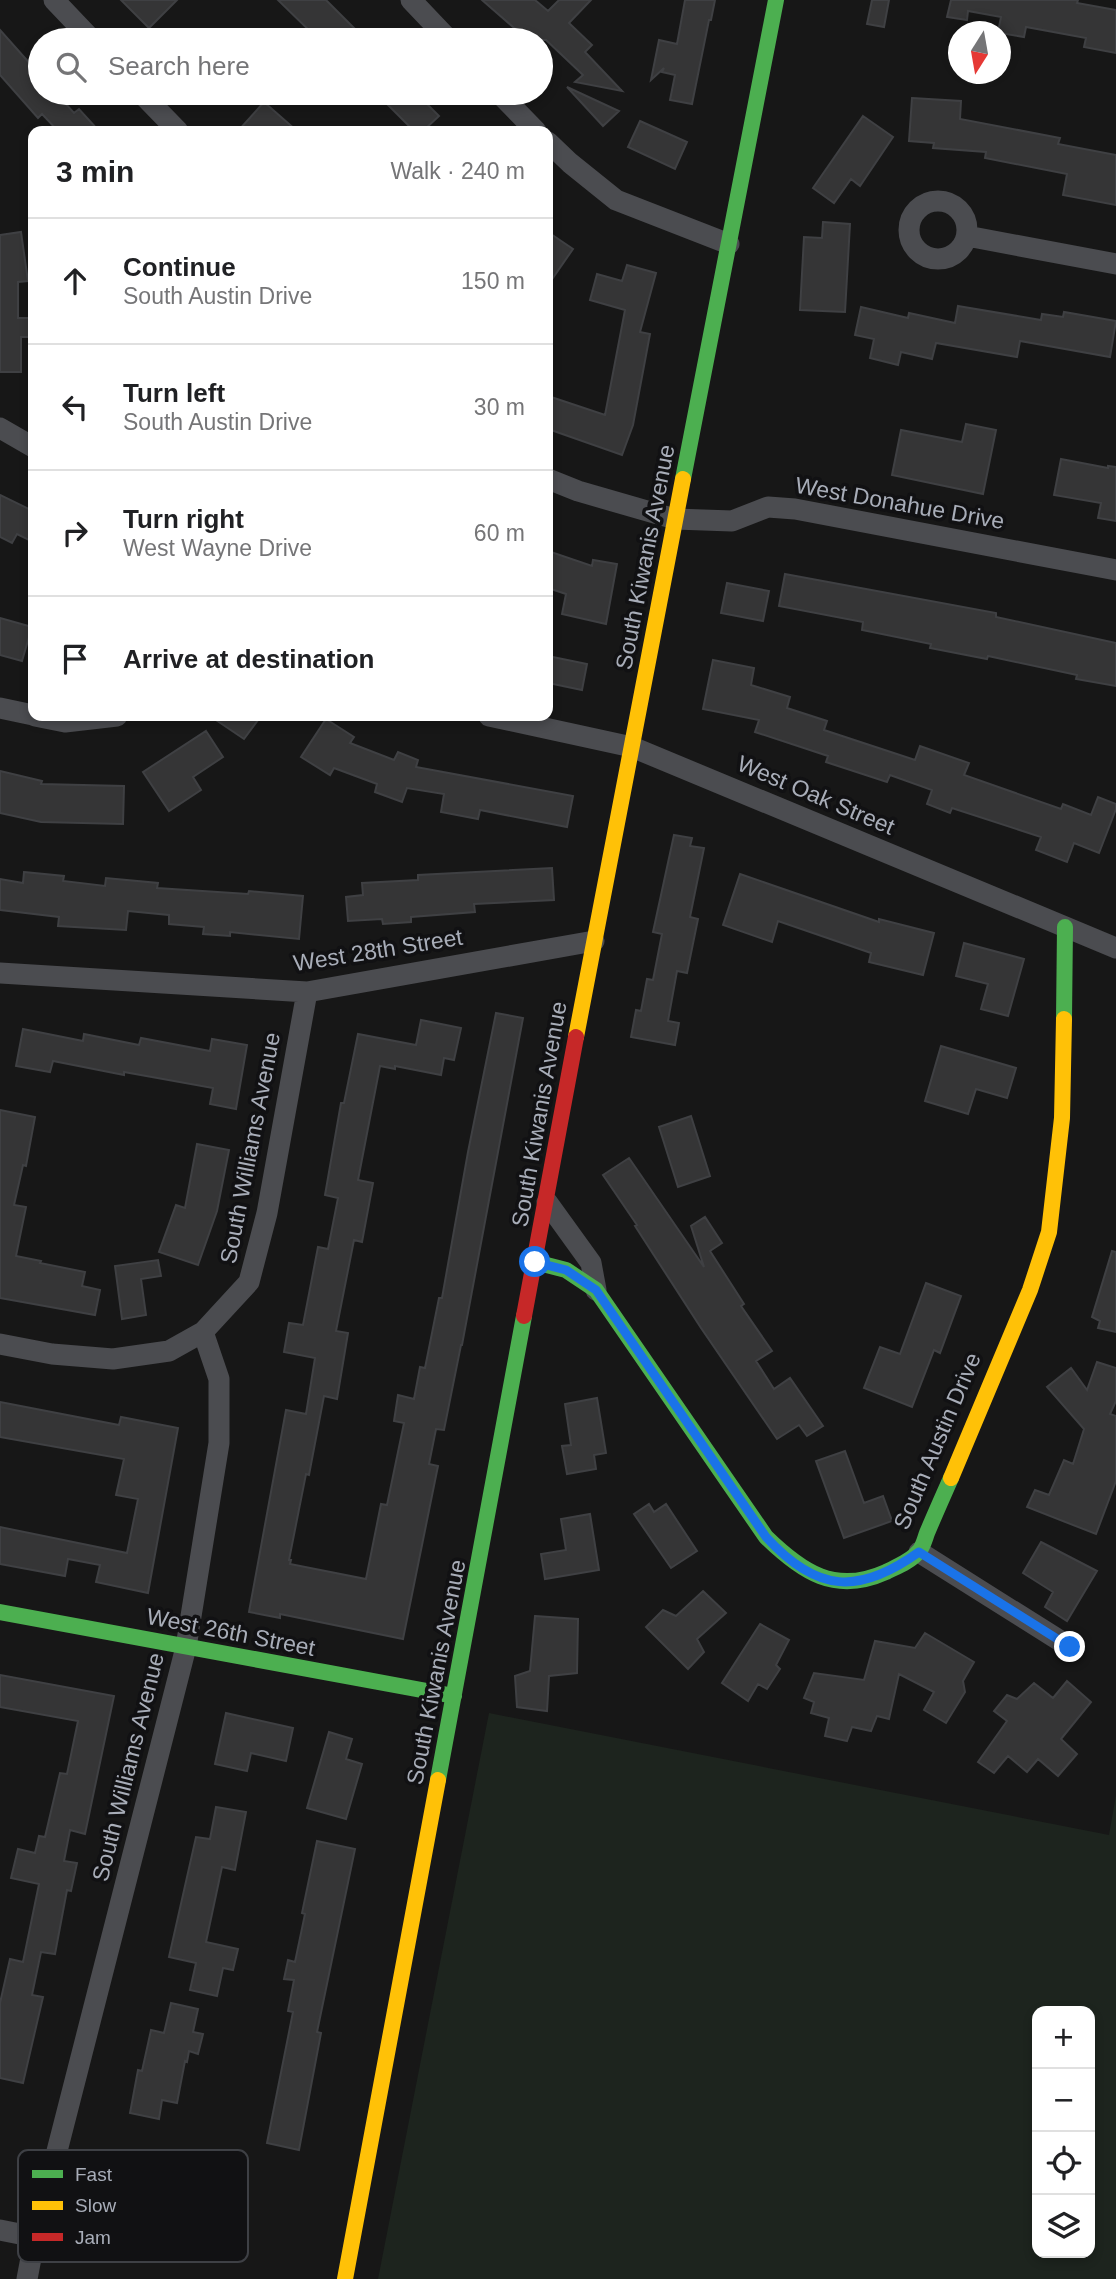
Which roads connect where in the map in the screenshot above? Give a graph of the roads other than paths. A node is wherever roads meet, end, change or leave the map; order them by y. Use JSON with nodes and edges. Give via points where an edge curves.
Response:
{"nodes":[{"id":1,"x":54,"y":0,"type":"edge"},
{"id":2,"x":411,"y":0,"type":"edge"},
{"id":3,"x":776,"y":0,"type":"edge"},
{"id":4,"x":81,"y":28,"type":"edge"},
{"id":5,"x":438,"y":28,"type":"edge"},
{"id":6,"x":153,"y":105,"type":"edge"},
{"id":7,"x":511,"y":105,"type":"edge"},
{"id":8,"x":173,"y":126,"type":"edge"},
{"id":9,"x":532,"y":126,"type":"edge"},
{"id":10,"x":553,"y":147,"type":"edge"},
{"id":11,"x":967,"y":236,"type":"dead end"},
{"id":12,"x":729,"y":244,"type":"junction"},
{"id":13,"x":1116,"y":264,"type":"edge"},
{"id":14,"x":0,"y":428,"type":"edge"},
{"id":15,"x":28,"y":444,"type":"edge"},
{"id":16,"x":553,"y":481,"type":"edge"},
{"id":17,"x":676,"y":519,"type":"junction"},
{"id":18,"x":1116,"y":570,"type":"edge"},
{"id":19,"x":0,"y":708,"type":"edge"},
{"id":20,"x":28,"y":715,"type":"edge"},
{"id":21,"x":512,"y":721,"type":"edge"},
{"id":22,"x":632,"y":747,"type":"junction"},
{"id":23,"x":1065,"y":927,"type":"junction"},
{"id":24,"x":594,"y":941,"type":"junction"},
{"id":25,"x":1116,"y":948,"type":"edge"},
{"id":26,"x":0,"y":973,"type":"edge"},
{"id":27,"x":307,"y":992,"type":"junction"},
{"id":28,"x":547,"y":1202,"type":"junction"},
{"id":29,"x":535,"y":1262,"type":"junction"},
{"id":30,"x":596,"y":1290,"type":"junction"},
{"id":31,"x":203,"y":1332,"type":"junction"},
{"id":32,"x":0,"y":1343,"type":"edge"},
{"id":33,"x":919,"y":1552,"type":"junction"},
{"id":34,"x":0,"y":1612,"type":"edge"},
{"id":35,"x":186,"y":1647,"type":"junction"},
{"id":36,"x":1070,"y":1647,"type":"dead end"},
{"id":37,"x":454,"y":1696,"type":"junction"},
{"id":38,"x":57,"y":2150,"type":"edge"},
{"id":39,"x":0,"y":2230,"type":"edge"},
{"id":40,"x":18,"y":2234,"type":"edge"},
{"id":41,"x":345,"y":2279,"type":"edge"}],
"edges":[{"from":1,"to":4,"type":"street"},
{"from":2,"to":5,"type":"street"},
{"from":3,"to":12,"type":"main road","name":"South Kiwanis Avenue"},
{"from":6,"to":8,"type":"street"},
{"from":7,"to":9,"type":"street"},
{"from":10,"to":12,"type":"street","via":[[616,200]]},
{"from":11,"to":13,"type":"street"},
{"from":12,"to":17,"type":"main road","name":"South Kiwanis Avenue"},
{"from":14,"to":15,"type":"street"},
{"from":16,"to":17,"type":"street","name":"West Donahue Drive"},
{"from":17,"to":18,"type":"street","name":"West Donahue Drive","via":[[732,521],[768,507],[795,509]]},
{"from":17,"to":22,"type":"main road","name":"South Kiwanis Avenue"},
{"from":19,"to":20,"type":"street"},
{"from":21,"to":22,"type":"street","name":"West Oak Street"},
{"from":22,"to":23,"type":"street","name":"West Oak Street"},
{"from":22,"to":24,"type":"main road","name":"South Kiwanis Avenue"},
{"from":23,"to":25,"type":"street","name":"West Oak Street"},
{"from":23,"to":33,"type":"main road","name":"South Austin Drive","via":[[1062,1118],[1049,1232],[1030,1290]]},
{"from":24,"to":27,"type":"street","name":"West 28th Street"},
{"from":24,"to":28,"type":"main road","name":"South Kiwanis Avenue"},
{"from":26,"to":27,"type":"street","name":"West 28th Street"},
{"from":27,"to":31,"type":"street","name":"South Williams Avenue","via":[[267,1213],[249,1282]]},
{"from":28,"to":29,"type":"main road","name":"South Kiwanis Avenue"},
{"from":28,"to":30,"type":"street","name":"South Austin Drive","via":[[591,1263]]},
{"from":29,"to":30,"type":"main road","name":"South Austin Drive","via":[[566,1270]]},
{"from":29,"to":37,"type":"main road","name":"South Kiwanis Avenue"},
{"from":30,"to":33,"type":"main road","name":"South Austin Drive","via":[[785,1558],[812,1574],[843,1583],[873,1579]]},
{"from":31,"to":32,"type":"street","via":[[169,1351],[113,1359],[52,1354]]},
{"from":31,"to":35,"type":"street","name":"South Williams Avenue","via":[[219,1380],[219,1443]]},
{"from":33,"to":36,"type":"street"},
{"from":34,"to":35,"type":"main road","name":"West 26th Street"},
{"from":35,"to":37,"type":"main road","name":"West 26th Street"},
{"from":35,"to":38,"type":"street","name":"South Williams Avenue"},
{"from":37,"to":41,"type":"main road","name":"South Kiwanis Avenue"},
{"from":39,"to":40,"type":"street"}]}
